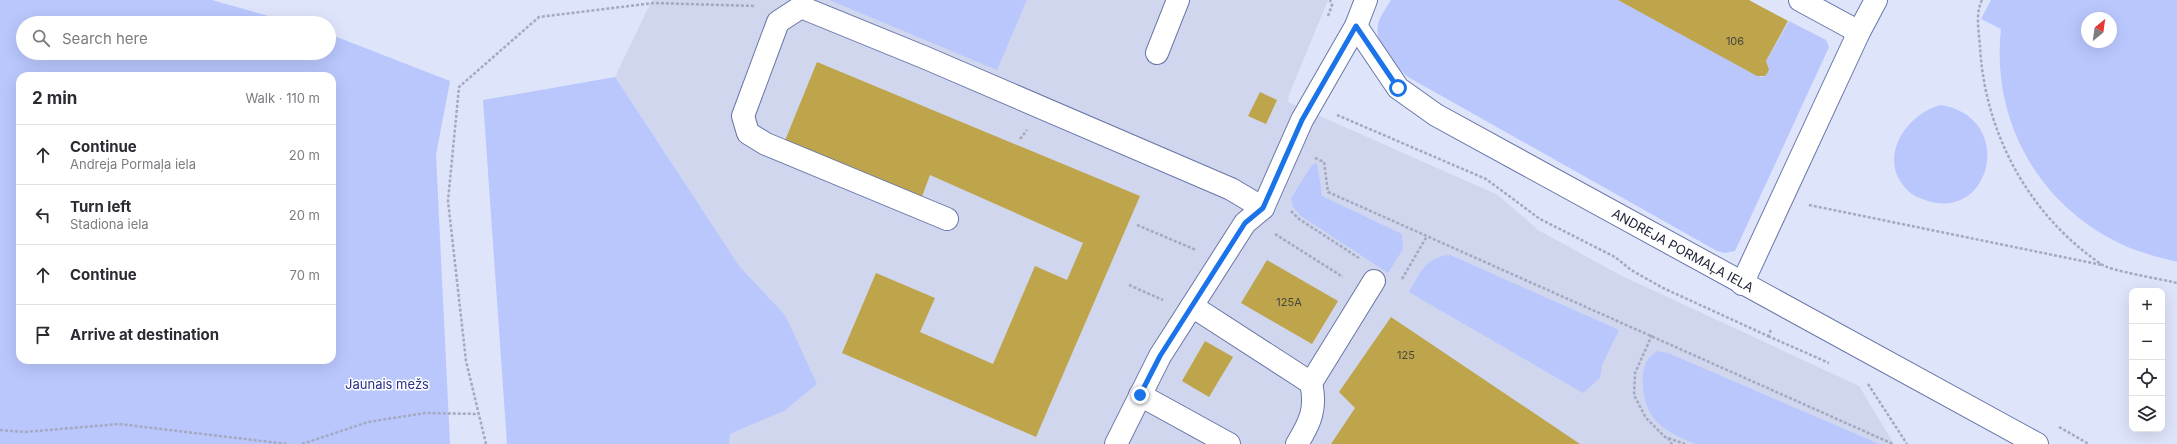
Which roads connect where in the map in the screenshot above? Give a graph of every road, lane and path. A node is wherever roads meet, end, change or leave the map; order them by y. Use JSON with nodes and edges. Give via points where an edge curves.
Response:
{"nodes":[{"id":1,"x":1178,"y":0,"type":"edge"},
{"id":2,"x":1330,"y":0,"type":"edge"},
{"id":3,"x":1366,"y":0,"type":"edge"},
{"id":4,"x":1800,"y":0,"type":"edge"},
{"id":5,"x":1876,"y":0,"type":"edge"},
{"id":6,"x":1982,"y":0,"type":"edge"},
{"id":7,"x":801,"y":7,"type":"junction"},
{"id":8,"x":1327,"y":19,"type":"dead end"},
{"id":9,"x":1356,"y":26,"type":"junction"},
{"id":10,"x":1859,"y":32,"type":"junction"},
{"id":11,"x":1157,"y":53,"type":"dead end"},
{"id":12,"x":1307,"y":111,"type":"junction"},
{"id":13,"x":1311,"y":161,"type":"dead end"},
{"id":14,"x":1782,"y":200,"type":"junction"},
{"id":15,"x":1288,"y":207,"type":"dead end"},
{"id":16,"x":1263,"y":208,"type":"junction"},
{"id":17,"x":947,"y":219,"type":"dead end"},
{"id":18,"x":1137,"y":226,"type":"dead end"},
{"id":19,"x":1221,"y":261,"type":"junction"},
{"id":20,"x":2102,"y":266,"type":"junction"},
{"id":21,"x":1370,"y":272,"type":"joint"},
{"id":22,"x":2177,"y":283,"type":"edge"},
{"id":23,"x":1742,"y":284,"type":"junction"},
{"id":24,"x":1129,"y":285,"type":"dead end"},
{"id":25,"x":1784,"y":306,"type":"junction"},
{"id":26,"x":1190,"y":309,"type":"junction"},
{"id":27,"x":1652,"y":335,"type":"junction"},
{"id":28,"x":1768,"y":336,"type":"junction"},
{"id":29,"x":1833,"y":365,"type":"dead end"},
{"id":30,"x":1865,"y":380,"type":"dead end"},
{"id":31,"x":1311,"y":383,"type":"junction"},
{"id":32,"x":1140,"y":395,"type":"junction"},
{"id":33,"x":479,"y":414,"type":"junction"},
{"id":34,"x":2054,"y":425,"type":"dead end"},
{"id":35,"x":0,"y":430,"type":"edge"},
{"id":36,"x":1668,"y":438,"type":"junction"},
{"id":37,"x":287,"y":444,"type":"edge"},
{"id":38,"x":302,"y":444,"type":"edge"},
{"id":39,"x":486,"y":444,"type":"edge"},
{"id":40,"x":1116,"y":444,"type":"edge"},
{"id":41,"x":1229,"y":444,"type":"edge"},
{"id":42,"x":1297,"y":444,"type":"edge"},
{"id":43,"x":1672,"y":444,"type":"edge"},
{"id":44,"x":1685,"y":444,"type":"edge"},
{"id":45,"x":1893,"y":444,"type":"edge"},
{"id":46,"x":1906,"y":444,"type":"edge"},
{"id":47,"x":2037,"y":444,"type":"edge"},
{"id":48,"x":2089,"y":444,"type":"edge"}],
"edges":[{"from":1,"to":11,"type":"street"},
{"from":2,"to":8,"type":"path","via":[[1332,5]]},
{"from":3,"to":9,"type":"street"},
{"from":4,"to":10,"type":"street"},
{"from":5,"to":10,"type":"street"},
{"from":6,"to":20,"type":"path","via":[[1977,9],[1980,58],[2000,141],[2030,196],[2060,232]]},
{"from":7,"to":16,"type":"street","via":[[1231,189]]},
{"from":7,"to":17,"type":"street","via":[[778,22],[743,116],[748,133],[766,144]]},
{"from":7,"to":33,"type":"path","via":[[654,3],[539,17],[459,86],[448,201],[466,360]]},
{"from":9,"to":12,"type":"street"},
{"from":9,"to":23,"type":"street","name":"ANDREJA PORMAĻA IELA","via":[[1398,88],[1436,115]]},
{"from":10,"to":14,"type":"street"},
{"from":12,"to":16,"type":"street"},
{"from":12,"to":28,"type":"path","via":[[1486,179],[1540,219],[1615,257],[1663,288]]},
{"from":13,"to":27,"type":"path","via":[[1315,158],[1324,162],[1328,192]]},
{"from":14,"to":20,"type":"path"},
{"from":14,"to":23,"type":"street"},
{"from":15,"to":21,"type":"path","via":[[1299,219]]},
{"from":16,"to":19,"type":"street","via":[[1245,223]]},
{"from":18,"to":19,"type":"path"},
{"from":19,"to":26,"type":"street"},
{"from":20,"to":22,"type":"path"},
{"from":21,"to":31,"type":"street"},
{"from":23,"to":25,"type":"street","name":"ANDREJA PORMAĻA IELA"},
{"from":24,"to":26,"type":"path"},
{"from":25,"to":28,"type":"path"},
{"from":25,"to":47,"type":"street","name":"ANDREJA PORMAĻA IELA"},
{"from":26,"to":31,"type":"street"},
{"from":26,"to":32,"type":"street","via":[[1160,356]]},
{"from":27,"to":36,"type":"path","via":[[1634,374],[1634,395],[1646,418]]},
{"from":27,"to":45,"type":"path"},
{"from":28,"to":29,"type":"path"},
{"from":30,"to":46,"type":"path"},
{"from":31,"to":42,"type":"street","via":[[1315,398],[1310,425]]},
{"from":32,"to":40,"type":"street"},
{"from":32,"to":41,"type":"street"},
{"from":33,"to":38,"type":"path","via":[[425,413],[368,422]]},
{"from":33,"to":39,"type":"path"},
{"from":34,"to":48,"type":"path"},
{"from":35,"to":37,"type":"path","via":[[25,432],[119,424]]},
{"from":36,"to":43,"type":"path"},
{"from":36,"to":44,"type":"path"}]}
